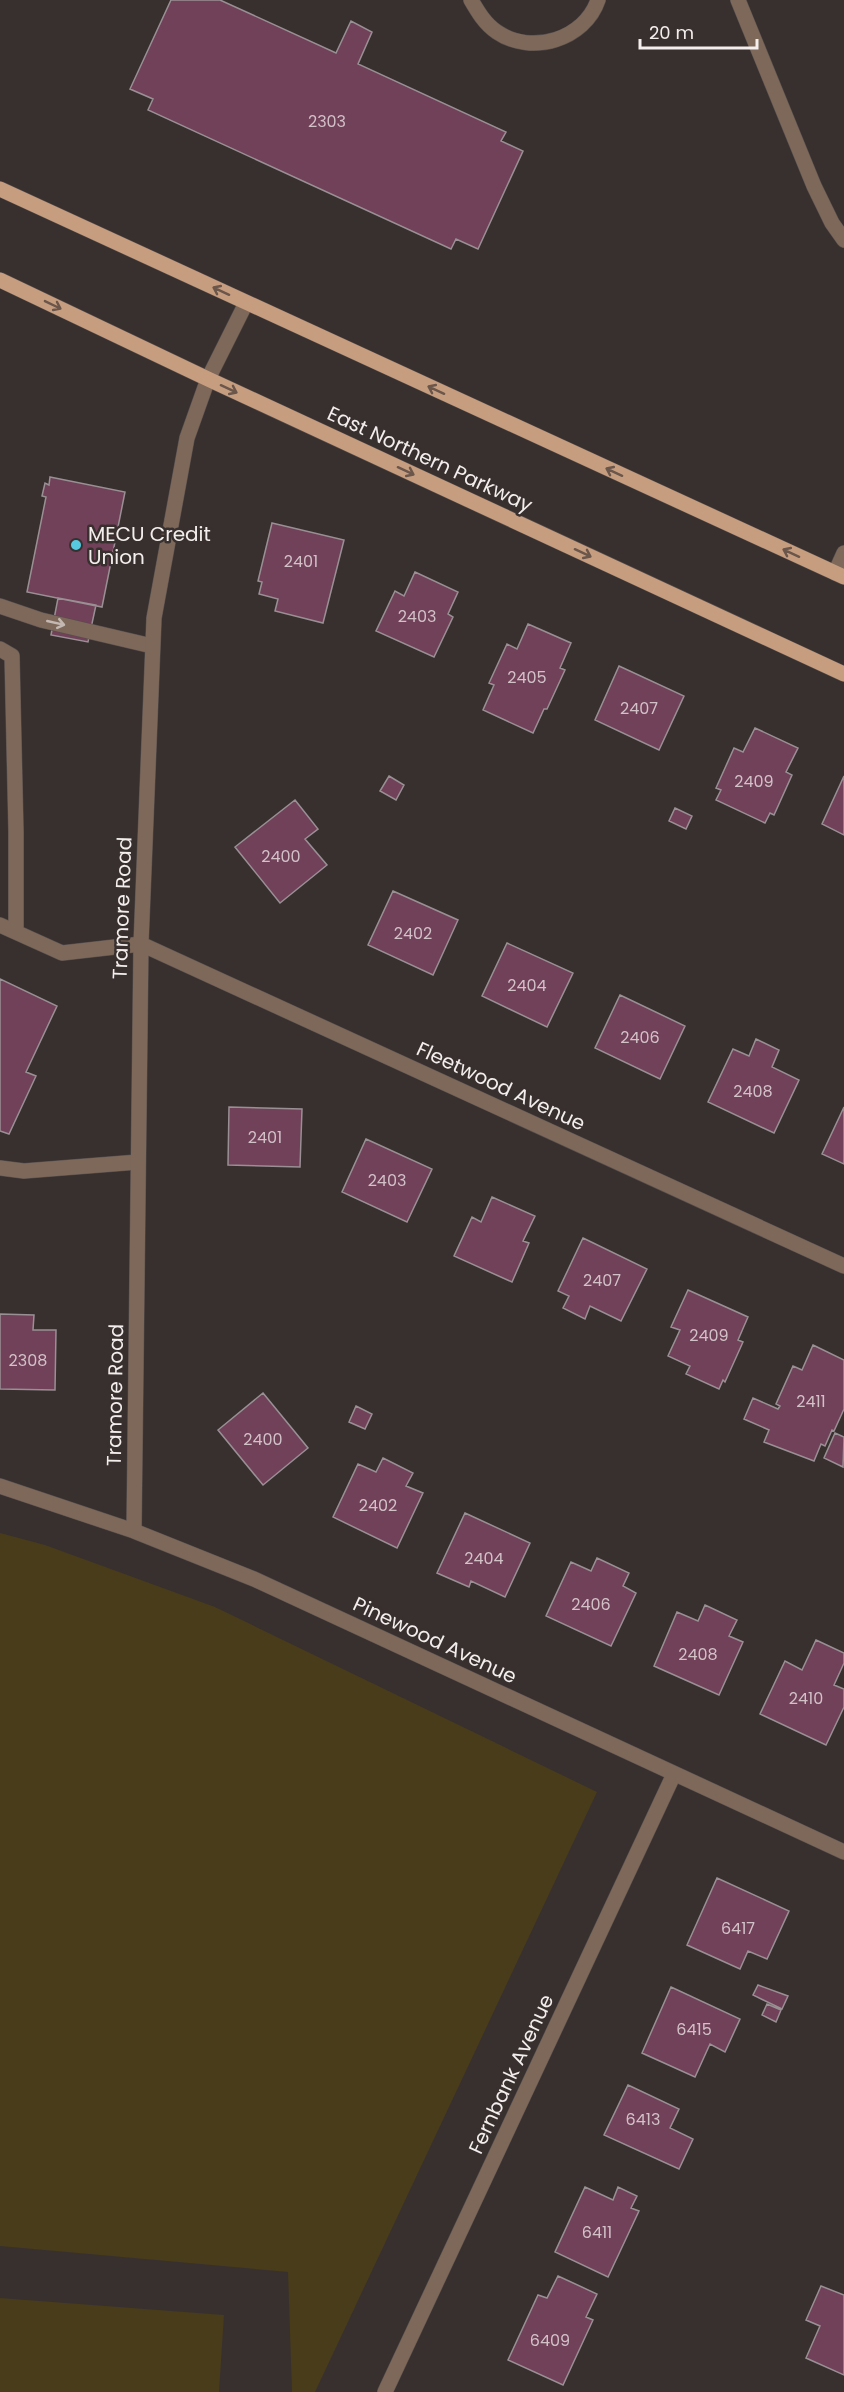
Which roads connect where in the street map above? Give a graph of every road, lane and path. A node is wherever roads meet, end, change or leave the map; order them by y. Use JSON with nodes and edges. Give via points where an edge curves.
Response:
{"nodes":[{"id":1,"x":471,"y":0,"type":"edge"},
{"id":2,"x":598,"y":0,"type":"edge"},
{"id":3,"x":738,"y":0,"type":"edge"},
{"id":4,"x":0,"y":189,"type":"edge"},
{"id":5,"x":844,"y":240,"type":"edge"},
{"id":6,"x":0,"y":280,"type":"edge"},
{"id":7,"x":246,"y":303,"type":"junction"},
{"id":8,"x":208,"y":379,"type":"junction"},
{"id":9,"x":844,"y":553,"type":"edge"},
{"id":10,"x":839,"y":575,"type":"edge"},
{"id":11,"x":0,"y":606,"type":"edge"},
{"id":12,"x":152,"y":646,"type":"junction"},
{"id":13,"x":0,"y":649,"type":"edge"},
{"id":14,"x":844,"y":674,"type":"edge"},
{"id":15,"x":0,"y":925,"type":"edge"},
{"id":16,"x":16,"y":932,"type":"junction"},
{"id":17,"x":141,"y":944,"type":"junction"},
{"id":18,"x":138,"y":1162,"type":"junction"},
{"id":19,"x":0,"y":1168,"type":"edge"},
{"id":20,"x":844,"y":1266,"type":"edge"},
{"id":21,"x":0,"y":1486,"type":"edge"},
{"id":22,"x":134,"y":1531,"type":"junction"},
{"id":23,"x":674,"y":1774,"type":"junction"},
{"id":24,"x":844,"y":1852,"type":"edge"},
{"id":25,"x":386,"y":2392,"type":"edge"}],
"edges":[{"from":1,"to":2,"type":"street","via":[[498,33],[519,41],[541,43],[563,38],[582,25]]},
{"from":3,"to":5,"type":"street","via":[[814,186]]},
{"from":7,"to":4,"type":"main road","one_way":true},
{"from":6,"to":8,"type":"main road","name":"East Northern Parkway","one_way":true},
{"from":7,"to":8,"type":"street","name":"Tramore Road"},
{"from":10,"to":7,"type":"main road","one_way":true},
{"from":8,"to":12,"type":"street","name":"Tramore Road","via":[[187,438],[153,618]]},
{"from":8,"to":14,"type":"main road","name":"East Northern Parkway","one_way":true},
{"from":9,"to":10,"type":"street"},
{"from":11,"to":12,"type":"street","one_way":true,"via":[[40,620]]},
{"from":12,"to":17,"type":"street","name":"Tramore Road"},
{"from":13,"to":16,"type":"street","via":[[12,656]]},
{"from":15,"to":16,"type":"street"},
{"from":16,"to":17,"type":"street","via":[[62,953]]},
{"from":17,"to":18,"type":"street","name":"Tramore Road"},
{"from":17,"to":20,"type":"street","name":"Fleetwood Avenue"},
{"from":18,"to":19,"type":"street","via":[[24,1171]]},
{"from":18,"to":22,"type":"street","name":"Tramore Road"},
{"from":21,"to":22,"type":"street","name":"Pinewood Avenue"},
{"from":22,"to":23,"type":"street","name":"Pinewood Avenue","via":[[254,1579]]},
{"from":23,"to":24,"type":"street","name":"Pinewood Avenue"},
{"from":23,"to":25,"type":"street","name":"Fernbank Avenue"}]}
